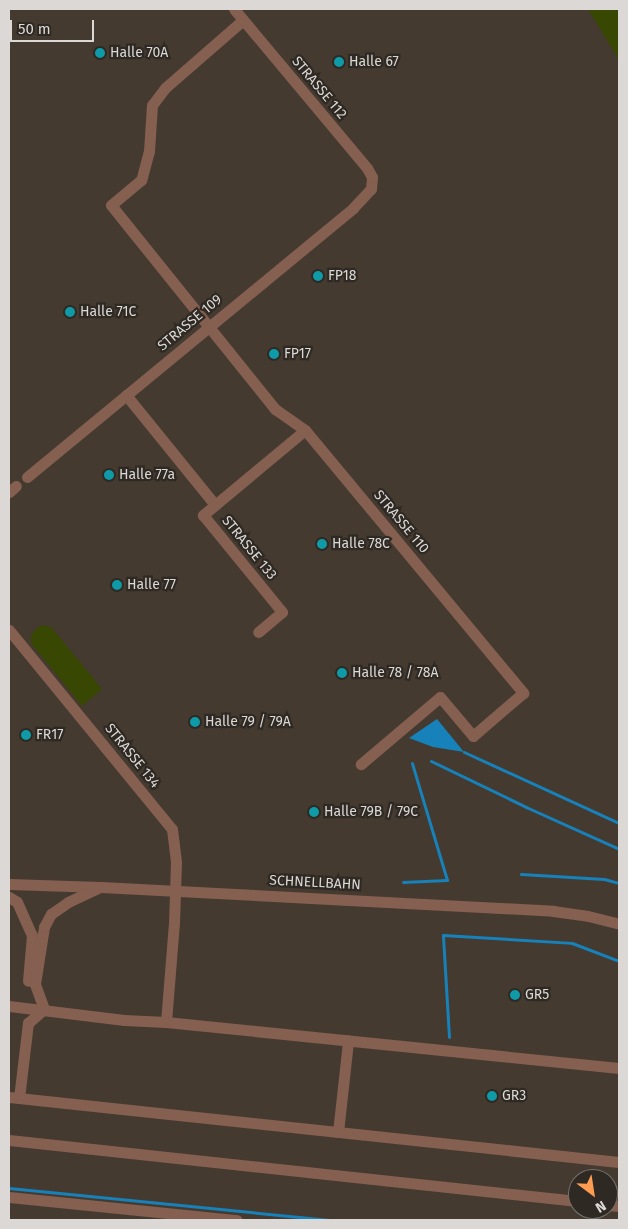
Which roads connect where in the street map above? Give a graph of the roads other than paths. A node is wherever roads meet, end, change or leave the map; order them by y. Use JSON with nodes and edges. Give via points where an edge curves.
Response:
{"nodes":[{"id":1,"x":234,"y":9,"type":"edge"},
{"id":2,"x":243,"y":20,"type":"junction"},
{"id":3,"x":371,"y":189,"type":"joint"},
{"id":4,"x":209,"y":327,"type":"junction"},
{"id":5,"x":126,"y":395,"type":"junction"},
{"id":6,"x":305,"y":430,"type":"junction"},
{"id":7,"x":27,"y":477,"type":"dead end"},
{"id":8,"x":215,"y":504,"type":"junction"},
{"id":9,"x":9,"y":630,"type":"edge"},
{"id":10,"x":258,"y":632,"type":"dead end"},
{"id":11,"x":361,"y":764,"type":"dead end"},
{"id":12,"x":9,"y":884,"type":"edge"},
{"id":13,"x":101,"y":887,"type":"junction"},
{"id":14,"x":9,"y":897,"type":"edge"},
{"id":15,"x":619,"y":924,"type":"edge"},
{"id":16,"x":9,"y":1006,"type":"edge"},
{"id":17,"x":44,"y":1009,"type":"junction"},
{"id":18,"x":166,"y":1022,"type":"junction"},
{"id":19,"x":348,"y":1040,"type":"junction"},
{"id":20,"x":619,"y":1068,"type":"edge"},
{"id":21,"x":14,"y":1097,"type":"edge"},
{"id":22,"x":338,"y":1132,"type":"junction"},
{"id":23,"x":9,"y":1140,"type":"edge"},
{"id":24,"x":619,"y":1162,"type":"edge"},
{"id":25,"x":9,"y":1197,"type":"edge"},
{"id":26,"x":568,"y":1200,"type":"edge"},
{"id":27,"x":236,"y":1220,"type":"edge"}],
"edges":[{"from":1,"to":2,"type":"street","name":"STRASSE 112"},
{"from":2,"to":3,"type":"street","name":"STRASSE 112","via":[[366,168],[372,178]]},
{"from":2,"to":4,"type":"street","name":"STRASSE 110","via":[[165,88],[152,105],[149,151],[141,180],[111,205]]},
{"from":3,"to":4,"type":"street","name":"STRASSE 109","via":[[365,198]]},
{"from":4,"to":5,"type":"street","name":"STRASSE 109"},
{"from":4,"to":6,"type":"street","name":"STRASSE 110","via":[[275,408]]},
{"from":5,"to":7,"type":"street","name":"STRASSE 109"},
{"from":5,"to":8,"type":"street","name":"STRASSE 133"},
{"from":6,"to":8,"type":"street","name":"STRASSE 133"},
{"from":6,"to":11,"type":"street","name":"STRASSE 110","via":[[523,694],[473,736],[440,698]]},
{"from":8,"to":10,"type":"street","name":"STRASSE 133","via":[[203,515],[282,612]]},
{"from":9,"to":18,"type":"street","name":"STRASSE 134","bridge":true,"via":[[172,829],[176,862]]},
{"from":12,"to":13,"type":"street","name":"SCHNELLBAHN"},
{"from":13,"to":15,"type":"street","name":"SCHNELLBAHN","via":[[553,911]]},
{"from":13,"to":17,"type":"street","via":[[68,902],[51,914],[44,927],[35,984]]},
{"from":14,"to":17,"type":"street","via":[[16,902],[32,935],[28,988],[33,1001]]},
{"from":16,"to":17,"type":"street"},
{"from":17,"to":18,"type":"street"},
{"from":17,"to":21,"type":"street","via":[[28,1023]]},
{"from":18,"to":19,"type":"street"},
{"from":19,"to":20,"type":"street"},
{"from":19,"to":22,"type":"street"},
{"from":21,"to":22,"type":"street"},
{"from":22,"to":24,"type":"street"},
{"from":23,"to":26,"type":"street"},
{"from":25,"to":27,"type":"street"}]}
